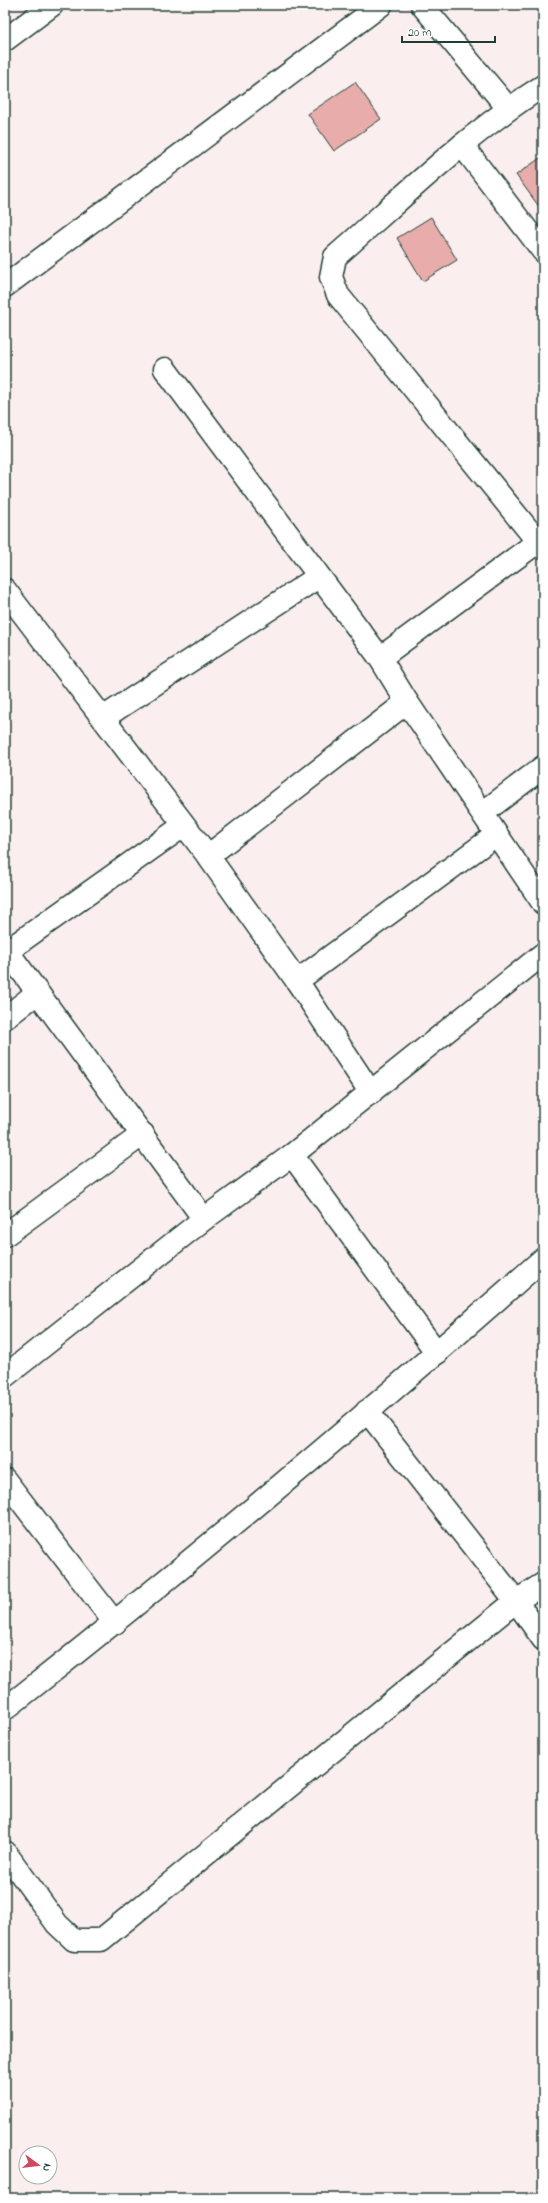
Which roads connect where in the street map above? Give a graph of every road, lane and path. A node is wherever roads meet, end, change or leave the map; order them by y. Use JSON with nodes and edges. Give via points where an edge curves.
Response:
{"nodes":[{"id":1,"x":52,"y":5,"type":"edge"},
{"id":2,"x":381,"y":5,"type":"edge"},
{"id":3,"x":422,"y":5,"type":"edge"},
{"id":4,"x":5,"y":40,"type":"edge"},
{"id":5,"x":543,"y":86,"type":"edge"},
{"id":6,"x":508,"y":108,"type":"junction"},
{"id":7,"x":462,"y":145,"type":"junction"},
{"id":8,"x":543,"y":251,"type":"edge"},
{"id":9,"x":5,"y":286,"type":"edge"},
{"id":10,"x":165,"y":369,"type":"dead end"},
{"id":11,"x":541,"y":542,"type":"edge"},
{"id":12,"x":318,"y":577,"type":"junction"},
{"id":13,"x":5,"y":590,"type":"edge"},
{"id":14,"x":380,"y":658,"type":"junction"},
{"id":15,"x":407,"y":702,"type":"junction"},
{"id":16,"x":103,"y":718,"type":"junction"},
{"id":17,"x":543,"y":767,"type":"edge"},
{"id":18,"x":484,"y":812,"type":"junction"},
{"id":19,"x":183,"y":826,"type":"junction"},
{"id":20,"x":496,"y":834,"type":"junction"},
{"id":21,"x":208,"y":856,"type":"junction"},
{"id":22,"x":543,"y":903,"type":"edge"},
{"id":23,"x":6,"y":949,"type":"edge"},
{"id":24,"x":543,"y":954,"type":"edge"},
{"id":25,"x":296,"y":981,"type":"junction"},
{"id":26,"x":37,"y":993,"type":"junction"},
{"id":27,"x":5,"y":1018,"type":"edge"},
{"id":28,"x":371,"y":1093,"type":"junction"},
{"id":29,"x":143,"y":1134,"type":"junction"},
{"id":30,"x":292,"y":1155,"type":"junction"},
{"id":31,"x":204,"y":1219,"type":"junction"},
{"id":32,"x":5,"y":1235,"type":"edge"},
{"id":33,"x":543,"y":1259,"type":"edge"},
{"id":34,"x":437,"y":1352,"type":"junction"},
{"id":35,"x":5,"y":1376,"type":"edge"},
{"id":36,"x":367,"y":1411,"type":"junction"},
{"id":37,"x":5,"y":1480,"type":"edge"},
{"id":38,"x":543,"y":1584,"type":"edge"},
{"id":39,"x":516,"y":1601,"type":"junction"},
{"id":40,"x":115,"y":1623,"type":"junction"},
{"id":41,"x":543,"y":1639,"type":"edge"},
{"id":42,"x":5,"y":1709,"type":"edge"},
{"id":43,"x":5,"y":1852,"type":"edge"}],
"edges":[{"from":1,"to":4,"type":"street"},
{"from":2,"to":9,"type":"street"},
{"from":3,"to":6,"type":"street"},
{"from":5,"to":6,"type":"street"},
{"from":6,"to":7,"type":"street"},
{"from":7,"to":8,"type":"street"},
{"from":7,"to":11,"type":"street","via":[[335,257],[331,277],[338,295]]},
{"from":10,"to":12,"type":"street"},
{"from":11,"to":14,"type":"street"},
{"from":12,"to":14,"type":"street"},
{"from":12,"to":16,"type":"street"},
{"from":13,"to":16,"type":"street"},
{"from":14,"to":15,"type":"street"},
{"from":15,"to":18,"type":"street"},
{"from":15,"to":21,"type":"street"},
{"from":16,"to":19,"type":"street"},
{"from":17,"to":18,"type":"street"},
{"from":18,"to":20,"type":"street"},
{"from":19,"to":21,"type":"street"},
{"from":19,"to":23,"type":"street"},
{"from":20,"to":22,"type":"street"},
{"from":20,"to":25,"type":"street"},
{"from":21,"to":25,"type":"street"},
{"from":23,"to":26,"type":"street"},
{"from":24,"to":28,"type":"street"},
{"from":25,"to":28,"type":"street"},
{"from":26,"to":27,"type":"street"},
{"from":26,"to":29,"type":"street"},
{"from":28,"to":30,"type":"street"},
{"from":29,"to":31,"type":"street"},
{"from":29,"to":32,"type":"street"},
{"from":30,"to":31,"type":"street"},
{"from":30,"to":34,"type":"street"},
{"from":31,"to":35,"type":"street"},
{"from":33,"to":34,"type":"street"},
{"from":34,"to":36,"type":"street"},
{"from":36,"to":39,"type":"street"},
{"from":36,"to":40,"type":"street"},
{"from":37,"to":40,"type":"street"},
{"from":38,"to":39,"type":"street"},
{"from":39,"to":41,"type":"street"},
{"from":39,"to":43,"type":"street","via":[[101,1940],[74,1940],[57,1924]]},
{"from":40,"to":42,"type":"street"}]}
